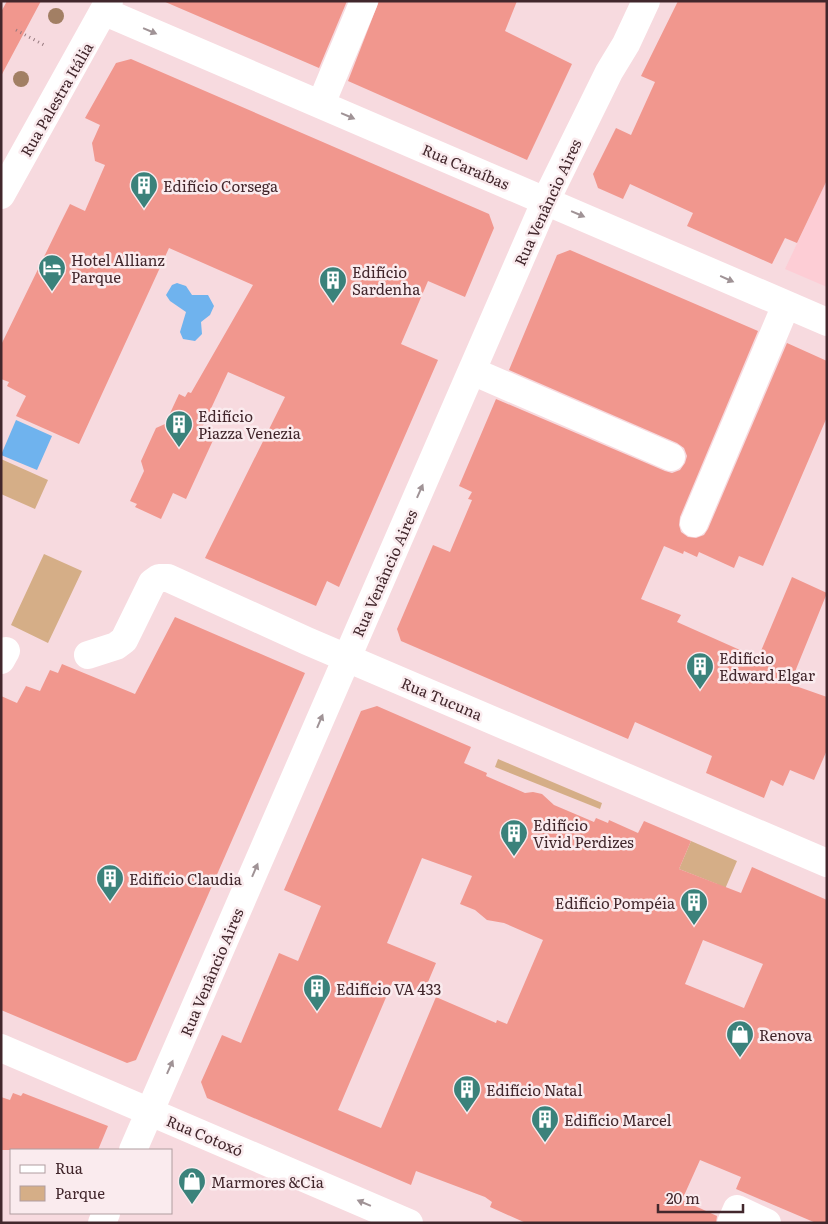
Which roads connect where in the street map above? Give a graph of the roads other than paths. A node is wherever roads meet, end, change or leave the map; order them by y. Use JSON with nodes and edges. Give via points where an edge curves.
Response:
{"nodes":[{"id":1,"x":364,"y":1,"type":"edge"},
{"id":2,"x":646,"y":1,"type":"edge"},
{"id":3,"x":107,"y":7,"type":"edge"},
{"id":4,"x":321,"y":104,"type":"junction"},
{"id":5,"x":1,"y":195,"type":"edge"},
{"id":6,"x":546,"y":200,"type":"junction"},
{"id":7,"x":786,"y":305,"type":"junction"},
{"id":8,"x":827,"y":322,"type":"edge"},
{"id":9,"x":472,"y":371,"type":"junction"},
{"id":10,"x":671,"y":457,"type":"dead end"},
{"id":11,"x":694,"y":523,"type":"dead end"},
{"id":12,"x":88,"y":655,"type":"dead end"},
{"id":13,"x":347,"y":658,"type":"junction"},
{"id":14,"x":827,"y":863,"type":"edge"},
{"id":15,"x":1,"y":1048,"type":"edge"},
{"id":16,"x":150,"y":1112,"type":"junction"},
{"id":17,"x":133,"y":1149,"type":"edge"},
{"id":18,"x":409,"y":1223,"type":"edge"},
{"id":19,"x":731,"y":1223,"type":"edge"},
{"id":20,"x":767,"y":1223,"type":"edge"}],
"edges":[{"from":1,"to":4,"type":"street"},
{"from":2,"to":6,"type":"street","name":"Rua Venâncio Aires"},
{"from":3,"to":4,"type":"street","name":"Rua Caraíbas","one_way":true},
{"from":3,"to":5,"type":"street","name":"Rua Palestra Itália"},
{"from":4,"to":6,"type":"street","name":"Rua Caraíbas","one_way":true},
{"from":6,"to":7,"type":"street","name":"Rua Caraíbas","one_way":true},
{"from":6,"to":9,"type":"street","name":"Rua Venâncio Aires"},
{"from":7,"to":8,"type":"street","name":"Rua Caraíbas"},
{"from":7,"to":11,"type":"street"},
{"from":9,"to":10,"type":"street"},
{"from":13,"to":9,"type":"street","name":"Rua Venâncio Aires","one_way":true},
{"from":12,"to":13,"type":"street","name":"Rua Tucuna","via":[[124,640],[152,583],[159,578],[168,578]]},
{"from":13,"to":14,"type":"street","name":"Rua Tucuna"},
{"from":16,"to":13,"type":"street","name":"Rua Venâncio Aires","one_way":true},
{"from":15,"to":16,"type":"street","name":"Rua Cotoxó"},
{"from":16,"to":17,"type":"street","name":"Rua Venâncio Aires"},
{"from":18,"to":16,"type":"street","name":"Rua Cotoxó","one_way":true},
{"from":19,"to":20,"type":"street","via":[[737,1209]]}]}
